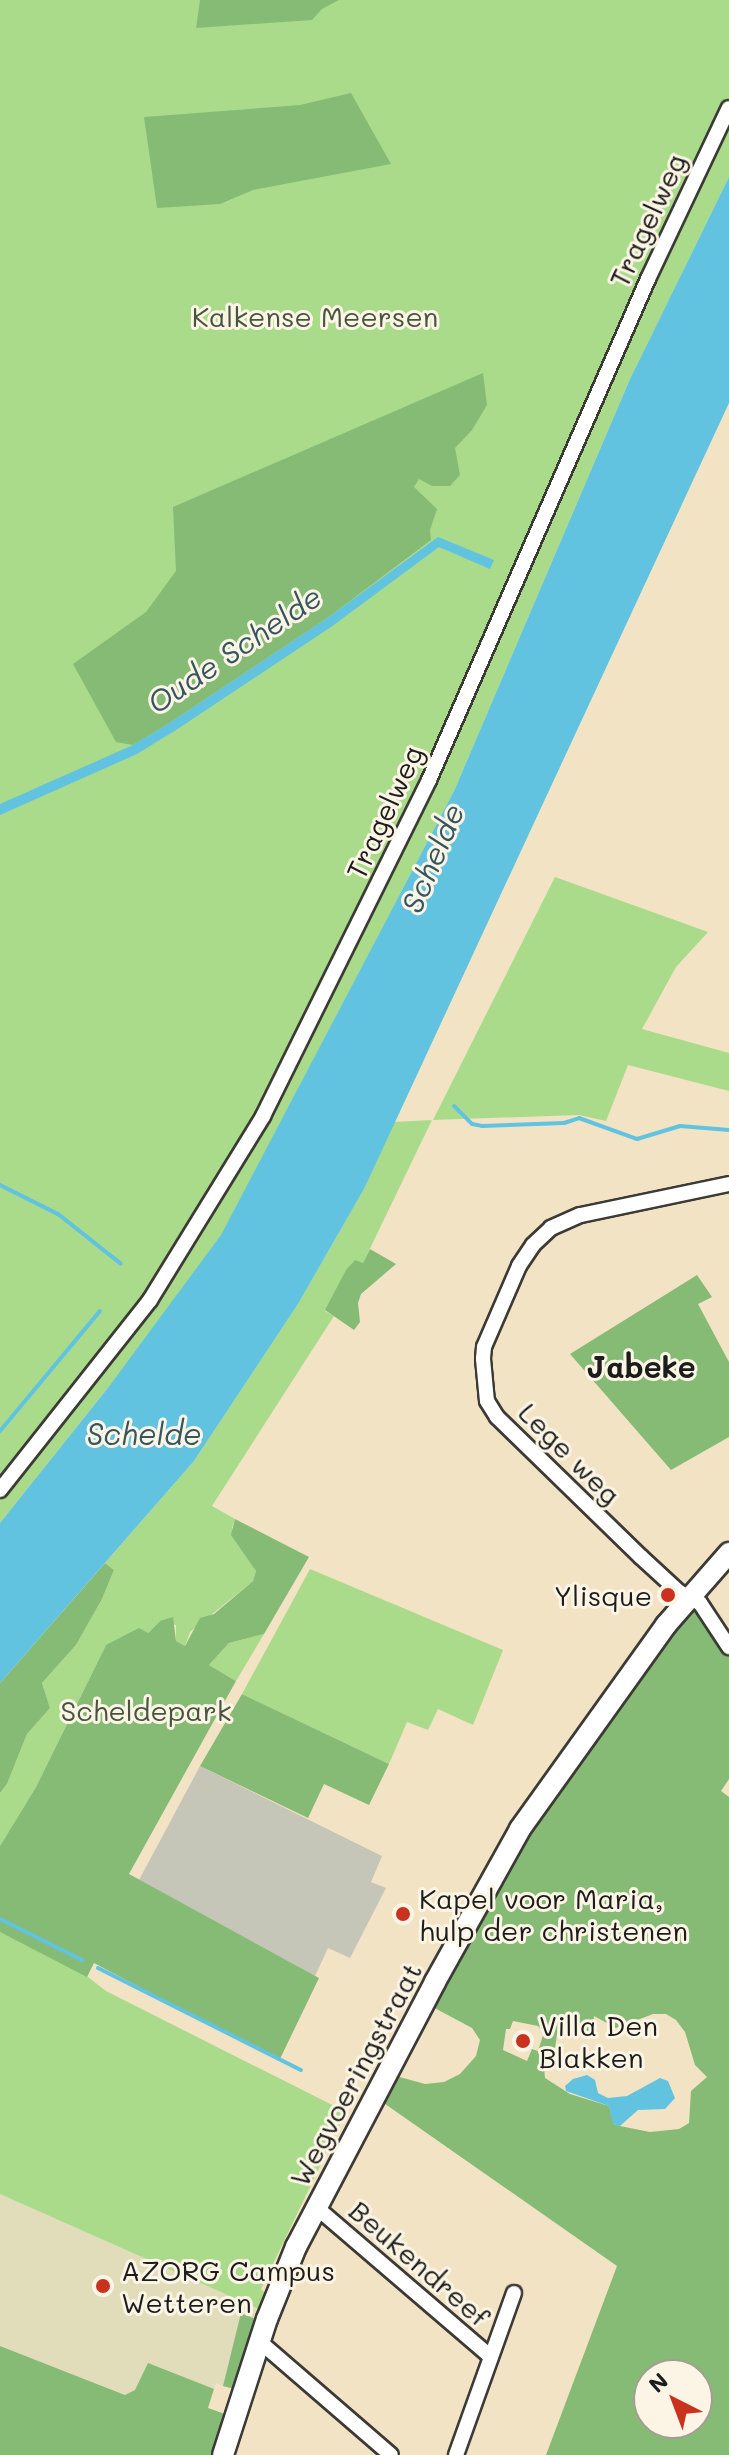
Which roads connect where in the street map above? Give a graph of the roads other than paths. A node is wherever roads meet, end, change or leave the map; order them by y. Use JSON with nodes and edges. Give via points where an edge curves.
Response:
{"nodes":[{"id":1,"x":729,"y":108,"type":"edge"},
{"id":2,"x":729,"y":1184,"type":"edge"},
{"id":3,"x":0,"y":1490,"type":"edge"},
{"id":4,"x":729,"y":1553,"type":"edge"},
{"id":5,"x":688,"y":1597,"type":"junction"},
{"id":6,"x":729,"y":1647,"type":"edge"},
{"id":7,"x":316,"y":2207,"type":"junction"},
{"id":8,"x":514,"y":2293,"type":"dead end"},
{"id":9,"x":259,"y":2341,"type":"junction"},
{"id":10,"x":491,"y":2357,"type":"junction"},
{"id":11,"x":223,"y":2455,"type":"edge"},
{"id":12,"x":391,"y":2455,"type":"edge"},
{"id":13,"x":456,"y":2455,"type":"edge"}],
"edges":[{"from":1,"to":3,"type":"street","name":"Tragelweg","via":[[648,279],[429,780],[263,1116],[150,1300]]},
{"from":2,"to":5,"type":"street","name":"Lege weg","via":[[580,1215],[551,1228],[519,1266],[484,1347],[487,1401],[497,1417]]},
{"from":4,"to":5,"type":"main road","name":"Wegvoeringstraat"},
{"from":5,"to":6,"type":"street","name":"Lege weg","via":[[705,1608]]},
{"from":5,"to":7,"type":"main road","name":"Wegvoeringstraat","via":[[520,1829]]},
{"from":7,"to":9,"type":"main road","name":"Wegvoeringstraat"},
{"from":7,"to":10,"type":"street","name":"Beukendreef"},
{"from":8,"to":10,"type":"street"},
{"from":9,"to":11,"type":"main road","name":"Wegvoeringstraat"},
{"from":9,"to":12,"type":"street"},
{"from":10,"to":13,"type":"street"}]}
